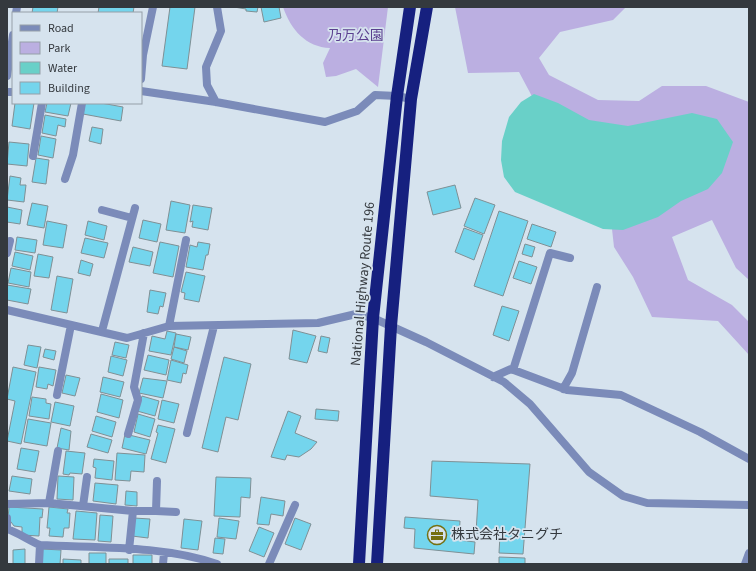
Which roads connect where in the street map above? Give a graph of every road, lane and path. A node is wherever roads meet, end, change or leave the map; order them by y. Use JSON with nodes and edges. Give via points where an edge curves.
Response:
{"nodes":[{"id":1,"x":153,"y":7,"type":"edge"},
{"id":2,"x":217,"y":7,"type":"edge"},
{"id":3,"x":410,"y":7,"type":"edge"},
{"id":4,"x":427,"y":7,"type":"edge"},
{"id":5,"x":12,"y":42,"type":"edge"},
{"id":6,"x":142,"y":67,"type":"edge"},
{"id":7,"x":7,"y":76,"type":"edge"},
{"id":8,"x":142,"y":91,"type":"edge"},
{"id":9,"x":397,"y":96,"type":"junction"},
{"id":10,"x":411,"y":99,"type":"junction"},
{"id":11,"x":216,"y":102,"type":"junction"},
{"id":12,"x":42,"y":104,"type":"edge"},
{"id":13,"x":82,"y":104,"type":"edge"},
{"id":14,"x":33,"y":156,"type":"dead end"},
{"id":15,"x":65,"y":179,"type":"dead end"},
{"id":16,"x":135,"y":208,"type":"dead end"},
{"id":17,"x":102,"y":210,"type":"dead end"},
{"id":18,"x":132,"y":218,"type":"junction"},
{"id":19,"x":186,"y":240,"type":"dead end"},
{"id":20,"x":10,"y":241,"type":"dead end"},
{"id":21,"x":7,"y":253,"type":"edge"},
{"id":22,"x":570,"y":258,"type":"dead end"},
{"id":23,"x":597,"y":288,"type":"dead end"},
{"id":24,"x":7,"y":310,"type":"edge"},
{"id":25,"x":373,"y":318,"type":"junction"},
{"id":26,"x":71,"y":325,"type":"junction"},
{"id":27,"x":169,"y":326,"type":"junction"},
{"id":28,"x":214,"y":326,"type":"junction"},
{"id":29,"x":391,"y":326,"type":"junction"},
{"id":30,"x":102,"y":330,"type":"junction"},
{"id":31,"x":144,"y":333,"type":"junction"},
{"id":32,"x":513,"y":370,"type":"junction"},
{"id":33,"x":493,"y":377,"type":"junction"},
{"id":34,"x":563,"y":389,"type":"junction"},
{"id":35,"x":57,"y":395,"type":"dead end"},
{"id":36,"x":128,"y":434,"type":"dead end"},
{"id":37,"x":187,"y":434,"type":"dead end"},
{"id":38,"x":58,"y":451,"type":"dead end"},
{"id":39,"x":749,"y":459,"type":"edge"},
{"id":40,"x":87,"y":477,"type":"dead end"},
{"id":41,"x":157,"y":481,"type":"dead end"},
{"id":42,"x":49,"y":503,"type":"junction"},
{"id":43,"x":7,"y":504,"type":"edge"},
{"id":44,"x":749,"y":504,"type":"edge"},
{"id":45,"x":295,"y":505,"type":"dead end"},
{"id":46,"x":83,"y":506,"type":"junction"},
{"id":47,"x":133,"y":511,"type":"junction"},
{"id":48,"x":156,"y":511,"type":"junction"},
{"id":49,"x":176,"y":512,"type":"dead end"},
{"id":50,"x":7,"y":518,"type":"edge"},
{"id":51,"x":7,"y":529,"type":"edge"},
{"id":52,"x":40,"y":545,"type":"junction"},
{"id":53,"x":130,"y":550,"type":"junction"},
{"id":54,"x":164,"y":553,"type":"junction"},
{"id":55,"x":749,"y":553,"type":"edge"},
{"id":56,"x":39,"y":564,"type":"edge"},
{"id":57,"x":164,"y":564,"type":"edge"},
{"id":58,"x":217,"y":564,"type":"edge"},
{"id":59,"x":269,"y":564,"type":"edge"},
{"id":60,"x":359,"y":564,"type":"edge"},
{"id":61,"x":377,"y":564,"type":"edge"},
{"id":62,"x":745,"y":564,"type":"edge"}],
"edges":[{"from":1,"to":6,"type":"street"},
{"from":2,"to":11,"type":"street","via":[[220,31],[206,67],[207,85]]},
{"from":3,"to":9,"type":"highway","name":"National Highway Route 196"},
{"from":4,"to":10,"type":"highway"},
{"from":5,"to":7,"type":"street"},
{"from":8,"to":11,"type":"street"},
{"from":9,"to":10,"type":"street"},
{"from":9,"to":11,"type":"street","via":[[375,95],[358,111],[325,122]]},
{"from":9,"to":25,"type":"highway","name":"National Highway Route 196"},
{"from":10,"to":29,"type":"highway"},
{"from":12,"to":14,"type":"street"},
{"from":13,"to":15,"type":"street","via":[[73,155]]},
{"from":16,"to":18,"type":"street"},
{"from":17,"to":18,"type":"street"},
{"from":18,"to":30,"type":"street"},
{"from":19,"to":27,"type":"street"},
{"from":20,"to":21,"type":"street"},
{"from":22,"to":32,"type":"street","via":[[550,253]]},
{"from":23,"to":34,"type":"street","via":[[572,373]]},
{"from":24,"to":26,"type":"street"},
{"from":25,"to":28,"type":"street","via":[[356,314],[318,323]]},
{"from":25,"to":29,"type":"street"},
{"from":25,"to":60,"type":"highway","name":"National Highway Route 196"},
{"from":26,"to":30,"type":"street"},
{"from":26,"to":35,"type":"street"},
{"from":27,"to":28,"type":"street"},
{"from":27,"to":31,"type":"street"},
{"from":28,"to":37,"type":"street"},
{"from":29,"to":33,"type":"street"},
{"from":29,"to":61,"type":"highway"},
{"from":30,"to":31,"type":"street","via":[[127,338]]},
{"from":31,"to":36,"type":"street","via":[[134,387],[138,400]]},
{"from":32,"to":33,"type":"street"},
{"from":32,"to":34,"type":"street"},
{"from":33,"to":44,"type":"street","via":[[504,382],[530,404],[589,472],[623,496],[646,503]]},
{"from":34,"to":39,"type":"street","via":[[621,395],[700,432]]},
{"from":38,"to":42,"type":"street"},
{"from":40,"to":46,"type":"street"},
{"from":41,"to":48,"type":"street"},
{"from":42,"to":43,"type":"street"},
{"from":42,"to":46,"type":"street"},
{"from":45,"to":59,"type":"street"},
{"from":46,"to":47,"type":"street"},
{"from":47,"to":48,"type":"street"},
{"from":47,"to":53,"type":"street"},
{"from":48,"to":49,"type":"street"},
{"from":50,"to":51,"type":"street"},
{"from":51,"to":52,"type":"street","via":[[18,532],[26,540]]},
{"from":52,"to":53,"type":"street"},
{"from":52,"to":56,"type":"street"},
{"from":53,"to":54,"type":"street"},
{"from":54,"to":57,"type":"street"},
{"from":54,"to":58,"type":"street","via":[[196,556]]},
{"from":55,"to":62,"type":"street"}]}
